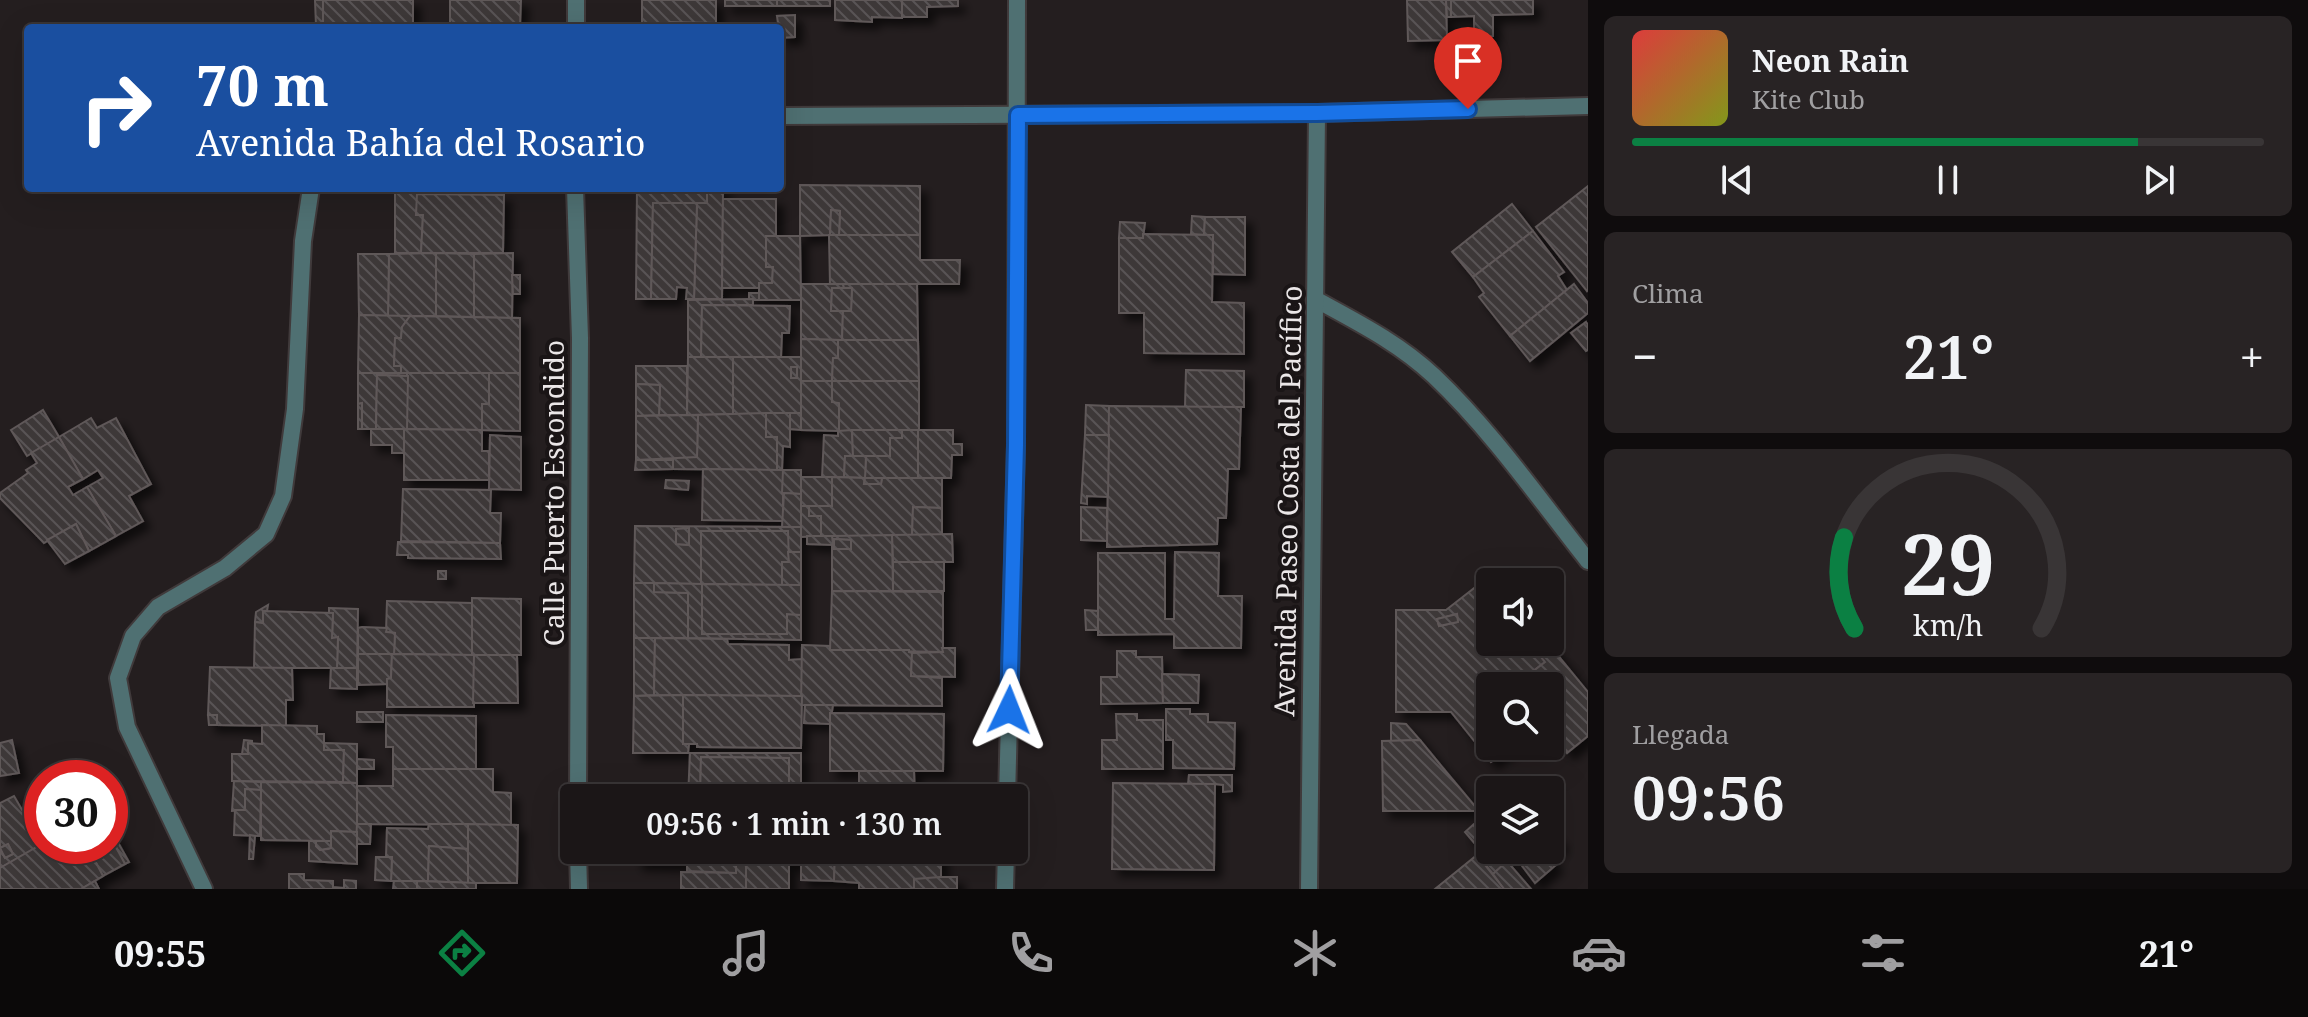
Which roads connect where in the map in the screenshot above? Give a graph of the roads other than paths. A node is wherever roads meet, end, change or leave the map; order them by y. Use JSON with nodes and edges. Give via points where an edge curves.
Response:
{"nodes":[{"id":1,"x":576,"y":0,"type":"edge"},
{"id":2,"x":1017,"y":0,"type":"edge"},
{"id":3,"x":576,"y":24,"type":"edge"},
{"id":4,"x":1588,"y":106,"type":"edge"},
{"id":5,"x":1317,"y":113,"type":"junction"},
{"id":6,"x":1018,"y":115,"type":"junction"},
{"id":7,"x":784,"y":116,"type":"edge"},
{"id":8,"x":310,"y":192,"type":"edge"},
{"id":9,"x":575,"y":192,"type":"edge"},
{"id":10,"x":1315,"y":299,"type":"junction"},
{"id":11,"x":1588,"y":561,"type":"edge"},
{"id":12,"x":578,"y":784,"type":"edge"},
{"id":13,"x":1007,"y":784,"type":"edge"},
{"id":14,"x":578,"y":864,"type":"edge"},
{"id":15,"x":1006,"y":864,"type":"edge"},
{"id":16,"x":204,"y":889,"type":"edge"},
{"id":17,"x":579,"y":889,"type":"edge"},
{"id":18,"x":1005,"y":889,"type":"edge"},
{"id":19,"x":1309,"y":889,"type":"edge"}],
"edges":[{"from":1,"to":3,"type":"street"},
{"from":2,"to":6,"type":"street"},
{"from":4,"to":5,"type":"street"},
{"from":5,"to":6,"type":"street"},
{"from":5,"to":10,"type":"street","name":"Avenida Paseo Costa del Pacífico"},
{"from":6,"to":7,"type":"street"},
{"from":6,"to":13,"type":"street"},
{"from":8,"to":16,"type":"street","via":[[295,409],[283,496],[266,534],[225,568],[158,607],[133,636],[118,678],[127,727]]},
{"from":9,"to":12,"type":"street","name":"Calle Puerto Escondido","via":[[580,338]]},
{"from":10,"to":11,"type":"street","via":[[1383,337],[1434,376]]},
{"from":10,"to":19,"type":"street","name":"Avenida Paseo Costa del Pacífico"},
{"from":14,"to":17,"type":"street"},
{"from":15,"to":18,"type":"street"}]}
